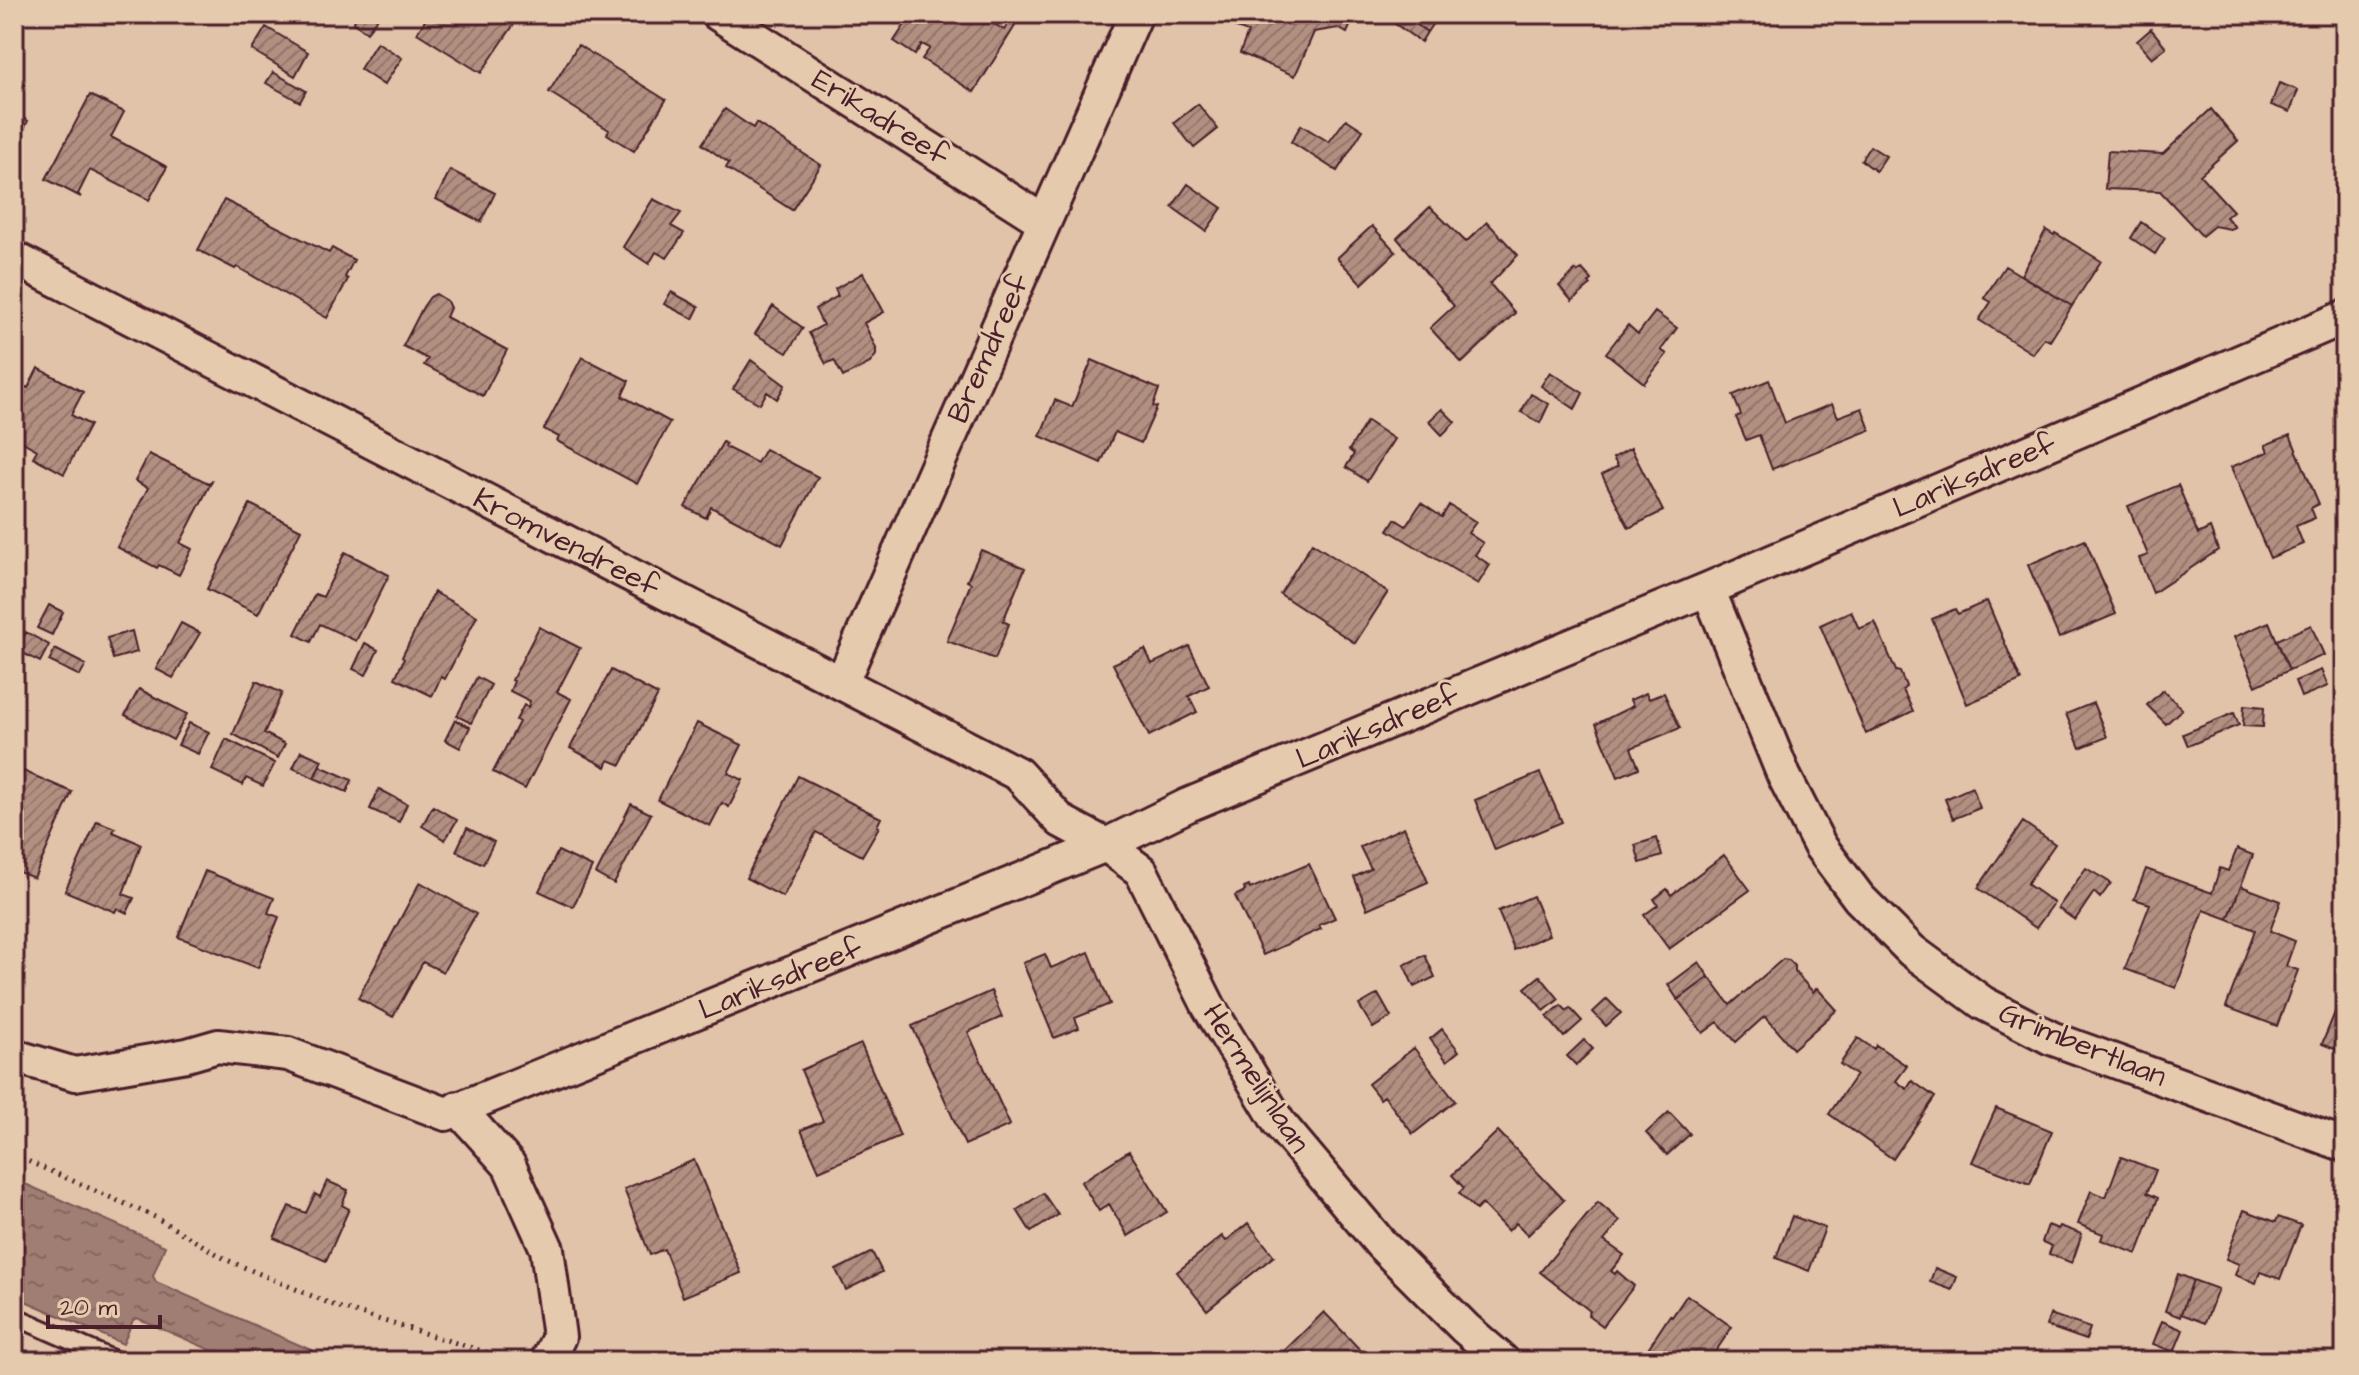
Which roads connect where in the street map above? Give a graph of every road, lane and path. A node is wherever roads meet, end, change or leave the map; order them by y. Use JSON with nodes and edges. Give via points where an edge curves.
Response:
{"nodes":[{"id":1,"x":718,"y":14,"type":"edge"},
{"id":2,"x":1136,"y":14,"type":"edge"},
{"id":3,"x":1043,"y":221,"type":"junction"},
{"id":4,"x":14,"y":258,"type":"edge"},
{"id":5,"x":2345,"y":317,"type":"edge"},
{"id":6,"x":1708,"y":589,"type":"junction"},
{"id":7,"x":842,"y":682,"type":"junction"},
{"id":8,"x":1106,"y":845,"type":"junction"},
{"id":9,"x":14,"y":1056,"type":"edge"},
{"id":10,"x":458,"y":1108,"type":"junction"},
{"id":11,"x":2345,"y":1145,"type":"edge"},
{"id":12,"x":14,"y":1155,"type":"edge"},
{"id":13,"x":14,"y":1316,"type":"edge"},
{"id":14,"x":117,"y":1361,"type":"edge"},
{"id":15,"x":516,"y":1361,"type":"edge"},
{"id":16,"x":547,"y":1361,"type":"edge"},
{"id":17,"x":1503,"y":1361,"type":"edge"}],
"edges":[{"from":1,"to":3,"type":"street","name":"Erikadreef"},
{"from":2,"to":3,"type":"street","name":"Bremdreef"},
{"from":3,"to":7,"type":"street","name":"Bremdreef"},
{"from":4,"to":7,"type":"street","name":"Kromvendreef"},
{"from":5,"to":6,"type":"street","name":"Lariksdreef"},
{"from":6,"to":8,"type":"street","name":"Lariksdreef","via":[[1188,805]]},
{"from":6,"to":11,"type":"street","name":"Grimbertlaan","via":[[1784,776],[1820,846],[1859,898],[1912,951],[1983,1003],[2051,1038]]},
{"from":7,"to":8,"type":"street","name":"Kromvendreef","via":[[1018,774],[1061,821]]},
{"from":8,"to":10,"type":"street","name":"Lariksdreef"},
{"from":8,"to":17,"type":"street","name":"Hermelijnlaan","via":[[1141,871],[1209,1007],[1279,1123],[1381,1244]]},
{"from":9,"to":10,"type":"street","name":"Lariksdreef","via":[[75,1074],[218,1046],[288,1054],[446,1114]]},
{"from":10,"to":16,"type":"street","via":[[509,1165],[547,1249],[559,1337]]},
{"from":12,"to":15,"type":"path","via":[[155,1217],[227,1260],[338,1307]]},
{"from":13,"to":14,"type":"lane"}]}
